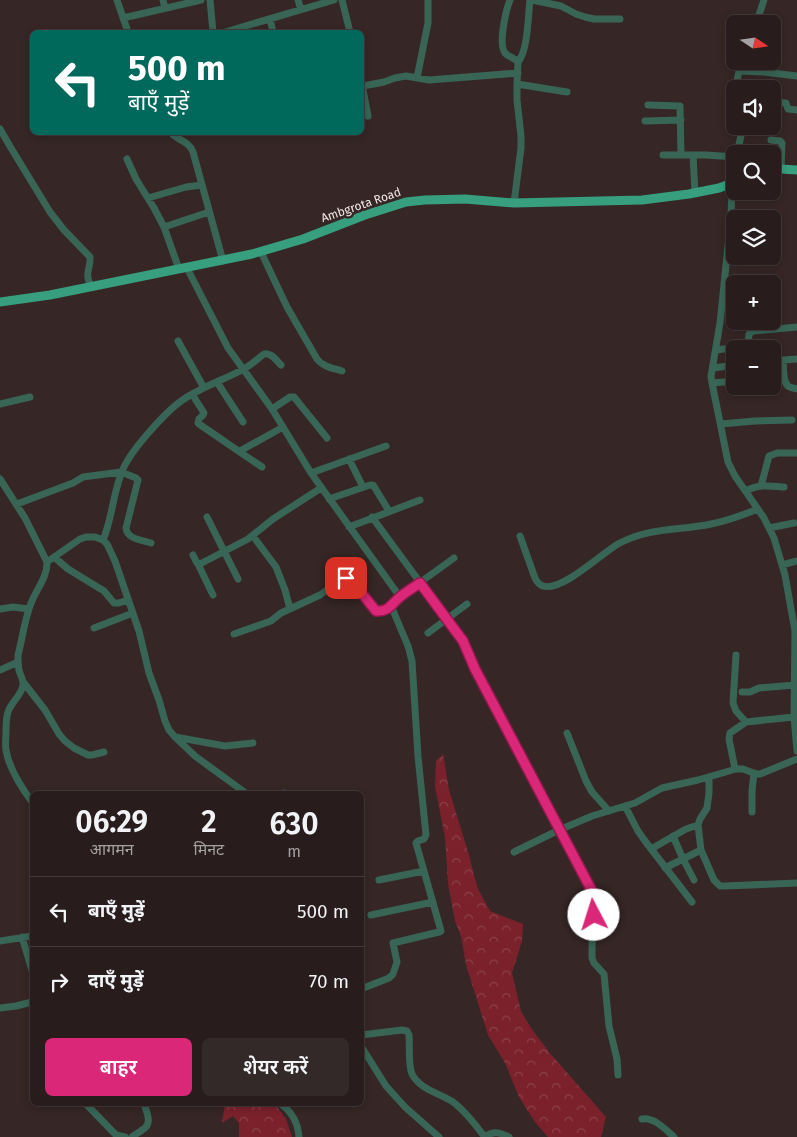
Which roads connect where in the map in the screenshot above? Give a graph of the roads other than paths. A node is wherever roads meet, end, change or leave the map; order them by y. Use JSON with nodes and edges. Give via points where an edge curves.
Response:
{"nodes":[{"id":1,"x":117,"y":0,"type":"edge"},
{"id":2,"x":163,"y":0,"type":"edge"},
{"id":3,"x":196,"y":0,"type":"edge"},
{"id":4,"x":210,"y":0,"type":"edge"},
{"id":5,"x":298,"y":0,"type":"edge"},
{"id":6,"x":334,"y":0,"type":"edge"},
{"id":7,"x":342,"y":0,"type":"edge"},
{"id":8,"x":428,"y":0,"type":"edge"},
{"id":9,"x":510,"y":0,"type":"edge"},
{"id":10,"x":531,"y":0,"type":"edge"},
{"id":11,"x":764,"y":0,"type":"edge"},
{"id":12,"x":165,"y":8,"type":"junction"},
{"id":13,"x":301,"y":10,"type":"junction"},
{"id":14,"x":759,"y":15,"type":"edge"},
{"id":15,"x":123,"y":18,"type":"junction"},
{"id":16,"x":270,"y":19,"type":"junction"},
{"id":17,"x":620,"y":19,"type":"dead end"},
{"id":18,"x":127,"y":30,"type":"edge"},
{"id":19,"x":213,"y":30,"type":"edge"},
{"id":20,"x":232,"y":30,"type":"edge"},
{"id":21,"x":273,"y":30,"type":"edge"},
{"id":22,"x":350,"y":30,"type":"edge"},
{"id":23,"x":518,"y":62,"type":"junction"},
{"id":24,"x":739,"y":71,"type":"joint"},
{"id":25,"x":518,"y":73,"type":"junction"},
{"id":26,"x":797,"y":76,"type":"edge"},
{"id":27,"x":417,"y":78,"type":"junction"},
{"id":28,"x":737,"y":80,"type":"edge"},
{"id":29,"x":364,"y":83,"type":"edge"},
{"id":30,"x":517,"y":84,"type":"junction"},
{"id":31,"x":567,"y":92,"type":"dead end"},
{"id":32,"x":364,"y":94,"type":"edge"},
{"id":33,"x":781,"y":103,"type":"edge"},
{"id":34,"x":648,"y":105,"type":"dead end"},
{"id":35,"x":797,"y":110,"type":"edge"},
{"id":36,"x":368,"y":116,"type":"dead end"},
{"id":37,"x":681,"y":120,"type":"junction"},
{"id":38,"x":645,"y":121,"type":"dead end"},
{"id":39,"x":0,"y":129,"type":"edge"},
{"id":40,"x":173,"y":135,"type":"edge"},
{"id":41,"x":772,"y":140,"type":"dead end"},
{"id":42,"x":781,"y":148,"type":"edge"},
{"id":43,"x":663,"y":155,"type":"dead end"},
{"id":44,"x":681,"y":155,"type":"junction"},
{"id":45,"x":693,"y":155,"type":"junction"},
{"id":46,"x":726,"y":157,"type":"edge"},
{"id":47,"x":127,"y":159,"type":"dead end"},
{"id":48,"x":781,"y":169,"type":"edge"},
{"id":49,"x":797,"y":170,"type":"edge"},
{"id":50,"x":202,"y":184,"type":"junction"},
{"id":51,"x":726,"y":185,"type":"edge"},
{"id":52,"x":695,"y":193,"type":"junction"},
{"id":53,"x":148,"y":198,"type":"junction"},
{"id":54,"x":732,"y":200,"type":"edge"},
{"id":55,"x":514,"y":202,"type":"junction"},
{"id":56,"x":210,"y":212,"type":"junction"},
{"id":57,"x":164,"y":227,"type":"junction"},
{"id":58,"x":261,"y":252,"type":"junction"},
{"id":59,"x":223,"y":261,"type":"junction"},
{"id":60,"x":183,"y":268,"type":"junction"},
{"id":61,"x":92,"y":287,"type":"junction"},
{"id":62,"x":0,"y":302,"type":"edge"},
{"id":63,"x":797,"y":326,"type":"edge"},
{"id":64,"x":178,"y":342,"type":"dead end"},
{"id":65,"x":716,"y":350,"type":"junction"},
{"id":66,"x":797,"y":359,"type":"edge"},
{"id":67,"x":783,"y":360,"type":"joint"},
{"id":68,"x":281,"y":365,"type":"dead end"},
{"id":69,"x":726,"y":366,"type":"edge"},
{"id":70,"x":713,"y":368,"type":"junction"},
{"id":71,"x":244,"y":369,"type":"junction"},
{"id":72,"x":342,"y":371,"type":"dead end"},
{"id":73,"x":781,"y":375,"type":"edge"},
{"id":74,"x":784,"y":375,"type":"junction"},
{"id":75,"x":726,"y":381,"type":"edge"},
{"id":76,"x":217,"y":382,"type":"junction"},
{"id":77,"x":712,"y":383,"type":"junction"},
{"id":78,"x":204,"y":388,"type":"junction"},
{"id":79,"x":797,"y":389,"type":"edge"},
{"id":80,"x":192,"y":394,"type":"junction"},
{"id":81,"x":30,"y":397,"type":"dead end"},
{"id":82,"x":0,"y":404,"type":"edge"},
{"id":83,"x":272,"y":409,"type":"junction"},
{"id":84,"x":792,"y":420,"type":"dead end"},
{"id":85,"x":243,"y":422,"type":"dead end"},
{"id":86,"x":721,"y":424,"type":"junction"},
{"id":87,"x":283,"y":427,"type":"junction"},
{"id":88,"x":327,"y":438,"type":"dead end"},
{"id":89,"x":386,"y":446,"type":"dead end"},
{"id":90,"x":240,"y":451,"type":"junction"},
{"id":91,"x":797,"y":453,"type":"edge"},
{"id":92,"x":349,"y":459,"type":"junction"},
{"id":93,"x":262,"y":467,"type":"dead end"},
{"id":94,"x":121,"y":472,"type":"junction"},
{"id":95,"x":311,"y":473,"type":"junction"},
{"id":96,"x":0,"y":479,"type":"edge"},
{"id":97,"x":762,"y":486,"type":"junction"},
{"id":98,"x":784,"y":486,"type":"dead end"},
{"id":99,"x":363,"y":487,"type":"junction"},
{"id":100,"x":321,"y":488,"type":"junction"},
{"id":101,"x":746,"y":491,"type":"junction"},
{"id":102,"x":329,"y":499,"type":"junction"},
{"id":103,"x":420,"y":500,"type":"dead end"},
{"id":104,"x":17,"y":504,"type":"junction"},
{"id":105,"x":758,"y":509,"type":"junction"},
{"id":106,"x":389,"y":511,"type":"junction"},
{"id":107,"x":208,"y":517,"type":"dead end"},
{"id":108,"x":372,"y":518,"type":"junction"},
{"id":109,"x":794,"y":523,"type":"dead end"},
{"id":110,"x":349,"y":527,"type":"junction"},
{"id":111,"x":769,"y":528,"type":"junction"},
{"id":112,"x":253,"y":536,"type":"junction"},
{"id":113,"x":520,"y":536,"type":"dead end"},
{"id":114,"x":102,"y":540,"type":"junction"},
{"id":115,"x":150,"y":542,"type":"dead end"},
{"id":116,"x":225,"y":552,"type":"junction"},
{"id":117,"x":193,"y":555,"type":"dead end"},
{"id":118,"x":54,"y":557,"type":"junction"},
{"id":119,"x":454,"y":558,"type":"dead end"},
{"id":120,"x":797,"y":561,"type":"edge"},
{"id":121,"x":47,"y":562,"type":"junction"},
{"id":122,"x":198,"y":564,"type":"junction"},
{"id":123,"x":782,"y":565,"type":"junction"},
{"id":124,"x":238,"y":579,"type":"dead end"},
{"id":125,"x":420,"y":583,"type":"junction"},
{"id":126,"x":797,"y":590,"type":"edge"},
{"id":127,"x":789,"y":593,"type":"junction"},
{"id":128,"x":214,"y":596,"type":"dead end"},
{"id":129,"x":400,"y":597,"type":"junction"},
{"id":130,"x":128,"y":600,"type":"junction"},
{"id":131,"x":467,"y":604,"type":"dead end"},
{"id":132,"x":392,"y":606,"type":"junction"},
{"id":133,"x":0,"y":609,"type":"edge"},
{"id":134,"x":28,"y":609,"type":"junction"},
{"id":135,"x":290,"y":609,"type":"junction"},
{"id":136,"x":132,"y":613,"type":"junction"},
{"id":137,"x":447,"y":620,"type":"junction"},
{"id":138,"x":94,"y":628,"type":"dead end"},
{"id":139,"x":428,"y":633,"type":"dead end"},
{"id":140,"x":234,"y":634,"type":"dead end"},
{"id":141,"x":736,"y":656,"type":"dead end"},
{"id":142,"x":18,"y":662,"type":"junction"},
{"id":143,"x":0,"y":670,"type":"edge"},
{"id":144,"x":24,"y":683,"type":"junction"},
{"id":145,"x":795,"y":684,"type":"junction"},
{"id":146,"x":742,"y":692,"type":"dead end"},
{"id":147,"x":796,"y":694,"type":"edge"},
{"id":148,"x":796,"y":705,"type":"edge"},
{"id":149,"x":794,"y":716,"type":"junction"},
{"id":150,"x":746,"y":722,"type":"junction"},
{"id":151,"x":567,"y":733,"type":"dead end"},
{"id":152,"x":175,"y":737,"type":"junction"},
{"id":153,"x":253,"y":743,"type":"dead end"},
{"id":154,"x":797,"y":751,"type":"edge"},
{"id":155,"x":104,"y":752,"type":"dead end"},
{"id":156,"x":797,"y":759,"type":"edge"},
{"id":157,"x":735,"y":770,"type":"junction"},
{"id":158,"x":754,"y":773,"type":"junction"},
{"id":159,"x":709,"y":777,"type":"junction"},
{"id":160,"x":242,"y":791,"type":"edge"},
{"id":161,"x":30,"y":799,"type":"edge"},
{"id":162,"x":625,"y":806,"type":"junction"},
{"id":163,"x":609,"y":811,"type":"junction"},
{"id":164,"x":752,"y":812,"type":"dead end"},
{"id":165,"x":698,"y":825,"type":"junction"},
{"id":166,"x":559,"y":830,"type":"junction"},
{"id":167,"x":673,"y":836,"type":"junction"},
{"id":168,"x":651,"y":849,"type":"junction"},
{"id":169,"x":701,"y":850,"type":"junction"},
{"id":170,"x":514,"y":852,"type":"dead end"},
{"id":171,"x":683,"y":859,"type":"junction"},
{"id":172,"x":665,"y":868,"type":"junction"},
{"id":173,"x":424,"y":871,"type":"junction"},
{"id":174,"x":379,"y":880,"type":"dead end"},
{"id":175,"x":694,"y":880,"type":"dead end"},
{"id":176,"x":797,"y":883,"type":"edge"},
{"id":177,"x":433,"y":902,"type":"junction"},
{"id":178,"x":692,"y":902,"type":"dead end"},
{"id":179,"x":371,"y":915,"type":"dead end"},
{"id":180,"x":30,"y":936,"type":"edge"},
{"id":181,"x":22,"y":938,"type":"junction"},
{"id":182,"x":0,"y":941,"type":"edge"},
{"id":183,"x":30,"y":964,"type":"edge"},
{"id":184,"x":364,"y":988,"type":"edge"},
{"id":185,"x":30,"y":1002,"type":"edge"},
{"id":186,"x":0,"y":1008,"type":"edge"},
{"id":187,"x":364,"y":1035,"type":"edge"},
{"id":188,"x":364,"y":1051,"type":"edge"},
{"id":189,"x":618,"y":1075,"type":"dead end"},
{"id":190,"x":88,"y":1106,"type":"edge"},
{"id":191,"x":145,"y":1106,"type":"edge"},
{"id":192,"x":284,"y":1106,"type":"edge"},
{"id":193,"x":642,"y":1119,"type":"dead end"},
{"id":194,"x":125,"y":1137,"type":"edge"},
{"id":195,"x":132,"y":1137,"type":"edge"},
{"id":196,"x":299,"y":1137,"type":"edge"},
{"id":197,"x":439,"y":1137,"type":"edge"},
{"id":198,"x":484,"y":1137,"type":"edge"},
{"id":199,"x":509,"y":1137,"type":"edge"},
{"id":200,"x":674,"y":1137,"type":"edge"}],
"edges":[{"from":1,"to":15,"type":"street"},
{"from":2,"to":12,"type":"street"},
{"from":3,"to":12,"type":"street"},
{"from":4,"to":19,"type":"street"},
{"from":5,"to":13,"type":"street"},
{"from":6,"to":13,"type":"street"},
{"from":7,"to":22,"type":"street"},
{"from":8,"to":27,"type":"street","via":[[428,23]]},
{"from":9,"to":23,"type":"street","via":[[504,18],[504,50]]},
{"from":10,"to":17,"type":"street","via":[[561,6],[594,19]]},
{"from":10,"to":23,"type":"street","via":[[524,50]]},
{"from":11,"to":14,"type":"street"},
{"from":12,"to":15,"type":"street"},
{"from":13,"to":16,"type":"street"},
{"from":15,"to":18,"type":"street"},
{"from":16,"to":20,"type":"street"},
{"from":16,"to":21,"type":"street"},
{"from":23,"to":25,"type":"street"},
{"from":24,"to":26,"type":"street"},
{"from":24,"to":28,"type":"street"},
{"from":25,"to":27,"type":"street","via":[[428,80]]},
{"from":25,"to":30,"type":"street"},
{"from":27,"to":29,"type":"street","via":[[406,76]]},
{"from":30,"to":31,"type":"street"},
{"from":30,"to":55,"type":"street","via":[[521,148]]},
{"from":32,"to":36,"type":"street"},
{"from":33,"to":35,"type":"street","via":[[786,103],[788,109]]},
{"from":34,"to":37,"type":"street","via":[[678,105]]},
{"from":37,"to":38,"type":"street"},
{"from":37,"to":44,"type":"street"},
{"from":39,"to":61,"type":"street","via":[[50,212],[88,254],[91,260],[88,279]]},
{"from":40,"to":50,"type":"street","via":[[191,147]]},
{"from":41,"to":42,"type":"street","via":[[780,141]]},
{"from":43,"to":44,"type":"street"},
{"from":44,"to":45,"type":"street"},
{"from":45,"to":46,"type":"street"},
{"from":45,"to":52,"type":"street"},
{"from":47,"to":53,"type":"street"},
{"from":48,"to":49,"type":"main road"},
{"from":50,"to":53,"type":"street"},
{"from":50,"to":56,"type":"street"},
{"from":51,"to":52,"type":"main road","name":"Ambgrota Road"},
{"from":52,"to":55,"type":"main road","name":"Ambgrota Road","via":[[642,200]]},
{"from":53,"to":57,"type":"street"},
{"from":54,"to":65,"type":"street"},
{"from":55,"to":58,"type":"main road","name":"Ambgrota Road","via":[[406,202]]},
{"from":56,"to":57,"type":"street"},
{"from":56,"to":59,"type":"street"},
{"from":57,"to":60,"type":"street"},
{"from":58,"to":59,"type":"main road","name":"Ambgrota Road"},
{"from":58,"to":72,"type":"street","via":[[316,359],[320,364]]},
{"from":59,"to":60,"type":"main road","name":"Ambgrota Road"},
{"from":60,"to":61,"type":"main road","name":"Ambgrota Road"},
{"from":60,"to":71,"type":"street","via":[[212,314],[228,348]]},
{"from":61,"to":62,"type":"main road","name":"Ambgrota Road"},
{"from":63,"to":65,"type":"street","via":[[753,331],[749,334],[748,346]]},
{"from":64,"to":78,"type":"street"},
{"from":65,"to":70,"type":"street"},
{"from":66,"to":67,"type":"street"},
{"from":67,"to":74,"type":"street"},
{"from":68,"to":71,"type":"street","via":[[266,353]]},
{"from":69,"to":70,"type":"street"},
{"from":70,"to":77,"type":"street"},
{"from":71,"to":76,"type":"street"},
{"from":71,"to":83,"type":"street"},
{"from":73,"to":74,"type":"street"},
{"from":74,"to":79,"type":"street","via":[[788,386]]},
{"from":75,"to":77,"type":"street"},
{"from":76,"to":78,"type":"street"},
{"from":76,"to":85,"type":"street"},
{"from":77,"to":86,"type":"street"},
{"from":78,"to":80,"type":"street"},
{"from":80,"to":90,"type":"street","via":[[204,412],[198,423]]},
{"from":80,"to":94,"type":"street","via":[[161,419]]},
{"from":81,"to":82,"type":"street"},
{"from":83,"to":87,"type":"street"},
{"from":83,"to":88,"type":"street","via":[[290,396],[294,397]]},
{"from":84,"to":86,"type":"street"},
{"from":86,"to":101,"type":"street","via":[[728,462]]},
{"from":87,"to":90,"type":"street"},
{"from":87,"to":95,"type":"street"},
{"from":89,"to":92,"type":"street"},
{"from":90,"to":93,"type":"street"},
{"from":91,"to":97,"type":"street","via":[[769,456]]},
{"from":92,"to":95,"type":"street"},
{"from":92,"to":99,"type":"street"},
{"from":94,"to":104,"type":"street","via":[[83,477]]},
{"from":94,"to":114,"type":"street"},
{"from":94,"to":115,"type":"street","via":[[138,480],[126,532],[131,537]]},
{"from":95,"to":100,"type":"street"},
{"from":96,"to":104,"type":"street"},
{"from":97,"to":98,"type":"street"},
{"from":97,"to":101,"type":"street"},
{"from":99,"to":102,"type":"street"},
{"from":99,"to":106,"type":"street","via":[[373,486]]},
{"from":100,"to":102,"type":"street"},
{"from":100,"to":112,"type":"street"},
{"from":101,"to":105,"type":"street"},
{"from":102,"to":110,"type":"street"},
{"from":103,"to":106,"type":"street"},
{"from":104,"to":121,"type":"street"},
{"from":105,"to":111,"type":"street"},
{"from":105,"to":113,"type":"street","via":[[710,525],[640,535],[612,548],[569,579],[548,587],[538,584]]},
{"from":106,"to":108,"type":"street"},
{"from":107,"to":116,"type":"street"},
{"from":108,"to":110,"type":"street"},
{"from":108,"to":125,"type":"street"},
{"from":109,"to":111,"type":"street"},
{"from":110,"to":129,"type":"street"},
{"from":111,"to":123,"type":"street"},
{"from":112,"to":116,"type":"street"},
{"from":112,"to":135,"type":"street","via":[[276,567]]},
{"from":114,"to":118,"type":"street","via":[[94,537],[80,539]]},
{"from":114,"to":130,"type":"street","via":[[111,551]]},
{"from":116,"to":122,"type":"street"},
{"from":116,"to":124,"type":"street"},
{"from":117,"to":122,"type":"street"},
{"from":118,"to":121,"type":"street"},
{"from":118,"to":130,"type":"street","via":[[104,591],[114,604]]},
{"from":119,"to":125,"type":"street"},
{"from":120,"to":123,"type":"street"},
{"from":121,"to":134,"type":"street","via":[[45,575]]},
{"from":122,"to":128,"type":"street"},
{"from":123,"to":127,"type":"street"},
{"from":125,"to":129,"type":"street"},
{"from":125,"to":137,"type":"street"},
{"from":126,"to":127,"type":"street"},
{"from":127,"to":145,"type":"street"},
{"from":129,"to":132,"type":"street"},
{"from":130,"to":136,"type":"street"},
{"from":131,"to":137,"type":"street"},
{"from":132,"to":135,"type":"street","via":[[378,612],[374,610],[346,578]]},
{"from":132,"to":173,"type":"street","via":[[412,660],[426,835],[416,843]]},
{"from":133,"to":134,"type":"street"},
{"from":134,"to":142,"type":"street"},
{"from":135,"to":140,"type":"street","via":[[271,621]]},
{"from":136,"to":138,"type":"street"},
{"from":136,"to":152,"type":"street","via":[[165,721]]},
{"from":137,"to":139,"type":"street"},
{"from":137,"to":166,"type":"street","via":[[467,648]]},
{"from":141,"to":150,"type":"street","via":[[733,703]]},
{"from":142,"to":143,"type":"street"},
{"from":142,"to":144,"type":"street"},
{"from":144,"to":155,"type":"street","via":[[65,741],[88,754]]},
{"from":144,"to":161,"type":"street","via":[[7,715],[6,748],[16,776]]},
{"from":145,"to":146,"type":"street"},
{"from":145,"to":147,"type":"street"},
{"from":147,"to":148,"type":"street"},
{"from":148,"to":149,"type":"street"},
{"from":149,"to":150,"type":"street"},
{"from":149,"to":154,"type":"street"},
{"from":150,"to":157,"type":"street","via":[[729,734]]},
{"from":151,"to":163,"type":"street","via":[[586,781]]},
{"from":152,"to":153,"type":"street","via":[[225,746]]},
{"from":152,"to":160,"type":"street"},
{"from":156,"to":158,"type":"street","via":[[760,774]]},
{"from":157,"to":158,"type":"street"},
{"from":157,"to":159,"type":"street"},
{"from":158,"to":164,"type":"street"},
{"from":159,"to":162,"type":"street","via":[[662,788]]},
{"from":159,"to":165,"type":"street","via":[[708,801]]},
{"from":162,"to":163,"type":"street"},
{"from":162,"to":168,"type":"street"},
{"from":163,"to":166,"type":"street"},
{"from":165,"to":167,"type":"street"},
{"from":165,"to":169,"type":"street"},
{"from":166,"to":170,"type":"street"},
{"from":166,"to":189,"type":"street","via":[[596,899],[592,958],[604,974]]},
{"from":167,"to":168,"type":"street"},
{"from":167,"to":171,"type":"street"},
{"from":168,"to":172,"type":"street"},
{"from":169,"to":171,"type":"street"},
{"from":169,"to":176,"type":"street","via":[[714,880],[720,886]]},
{"from":171,"to":172,"type":"street"},
{"from":171,"to":175,"type":"street"},
{"from":172,"to":178,"type":"street"},
{"from":173,"to":174,"type":"street"},
{"from":173,"to":177,"type":"street"},
{"from":177,"to":179,"type":"street"},
{"from":177,"to":184,"type":"street","via":[[440,932],[393,943],[397,962],[393,974]]},
{"from":180,"to":181,"type":"street"},
{"from":181,"to":182,"type":"street"},
{"from":181,"to":183,"type":"street"},
{"from":185,"to":186,"type":"street"},
{"from":187,"to":198,"type":"street","via":[[407,1031],[411,1072],[423,1086],[453,1102]]},
{"from":188,"to":197,"type":"street","via":[[386,1086]]},
{"from":190,"to":194,"type":"street","via":[[116,1135]]},
{"from":191,"to":195,"type":"street","via":[[148,1124]]},
{"from":192,"to":196,"type":"street","via":[[292,1114]]},
{"from":193,"to":200,"type":"street","via":[[658,1123]]},
{"from":198,"to":199,"type":"street","via":[[493,1132]]}]}
